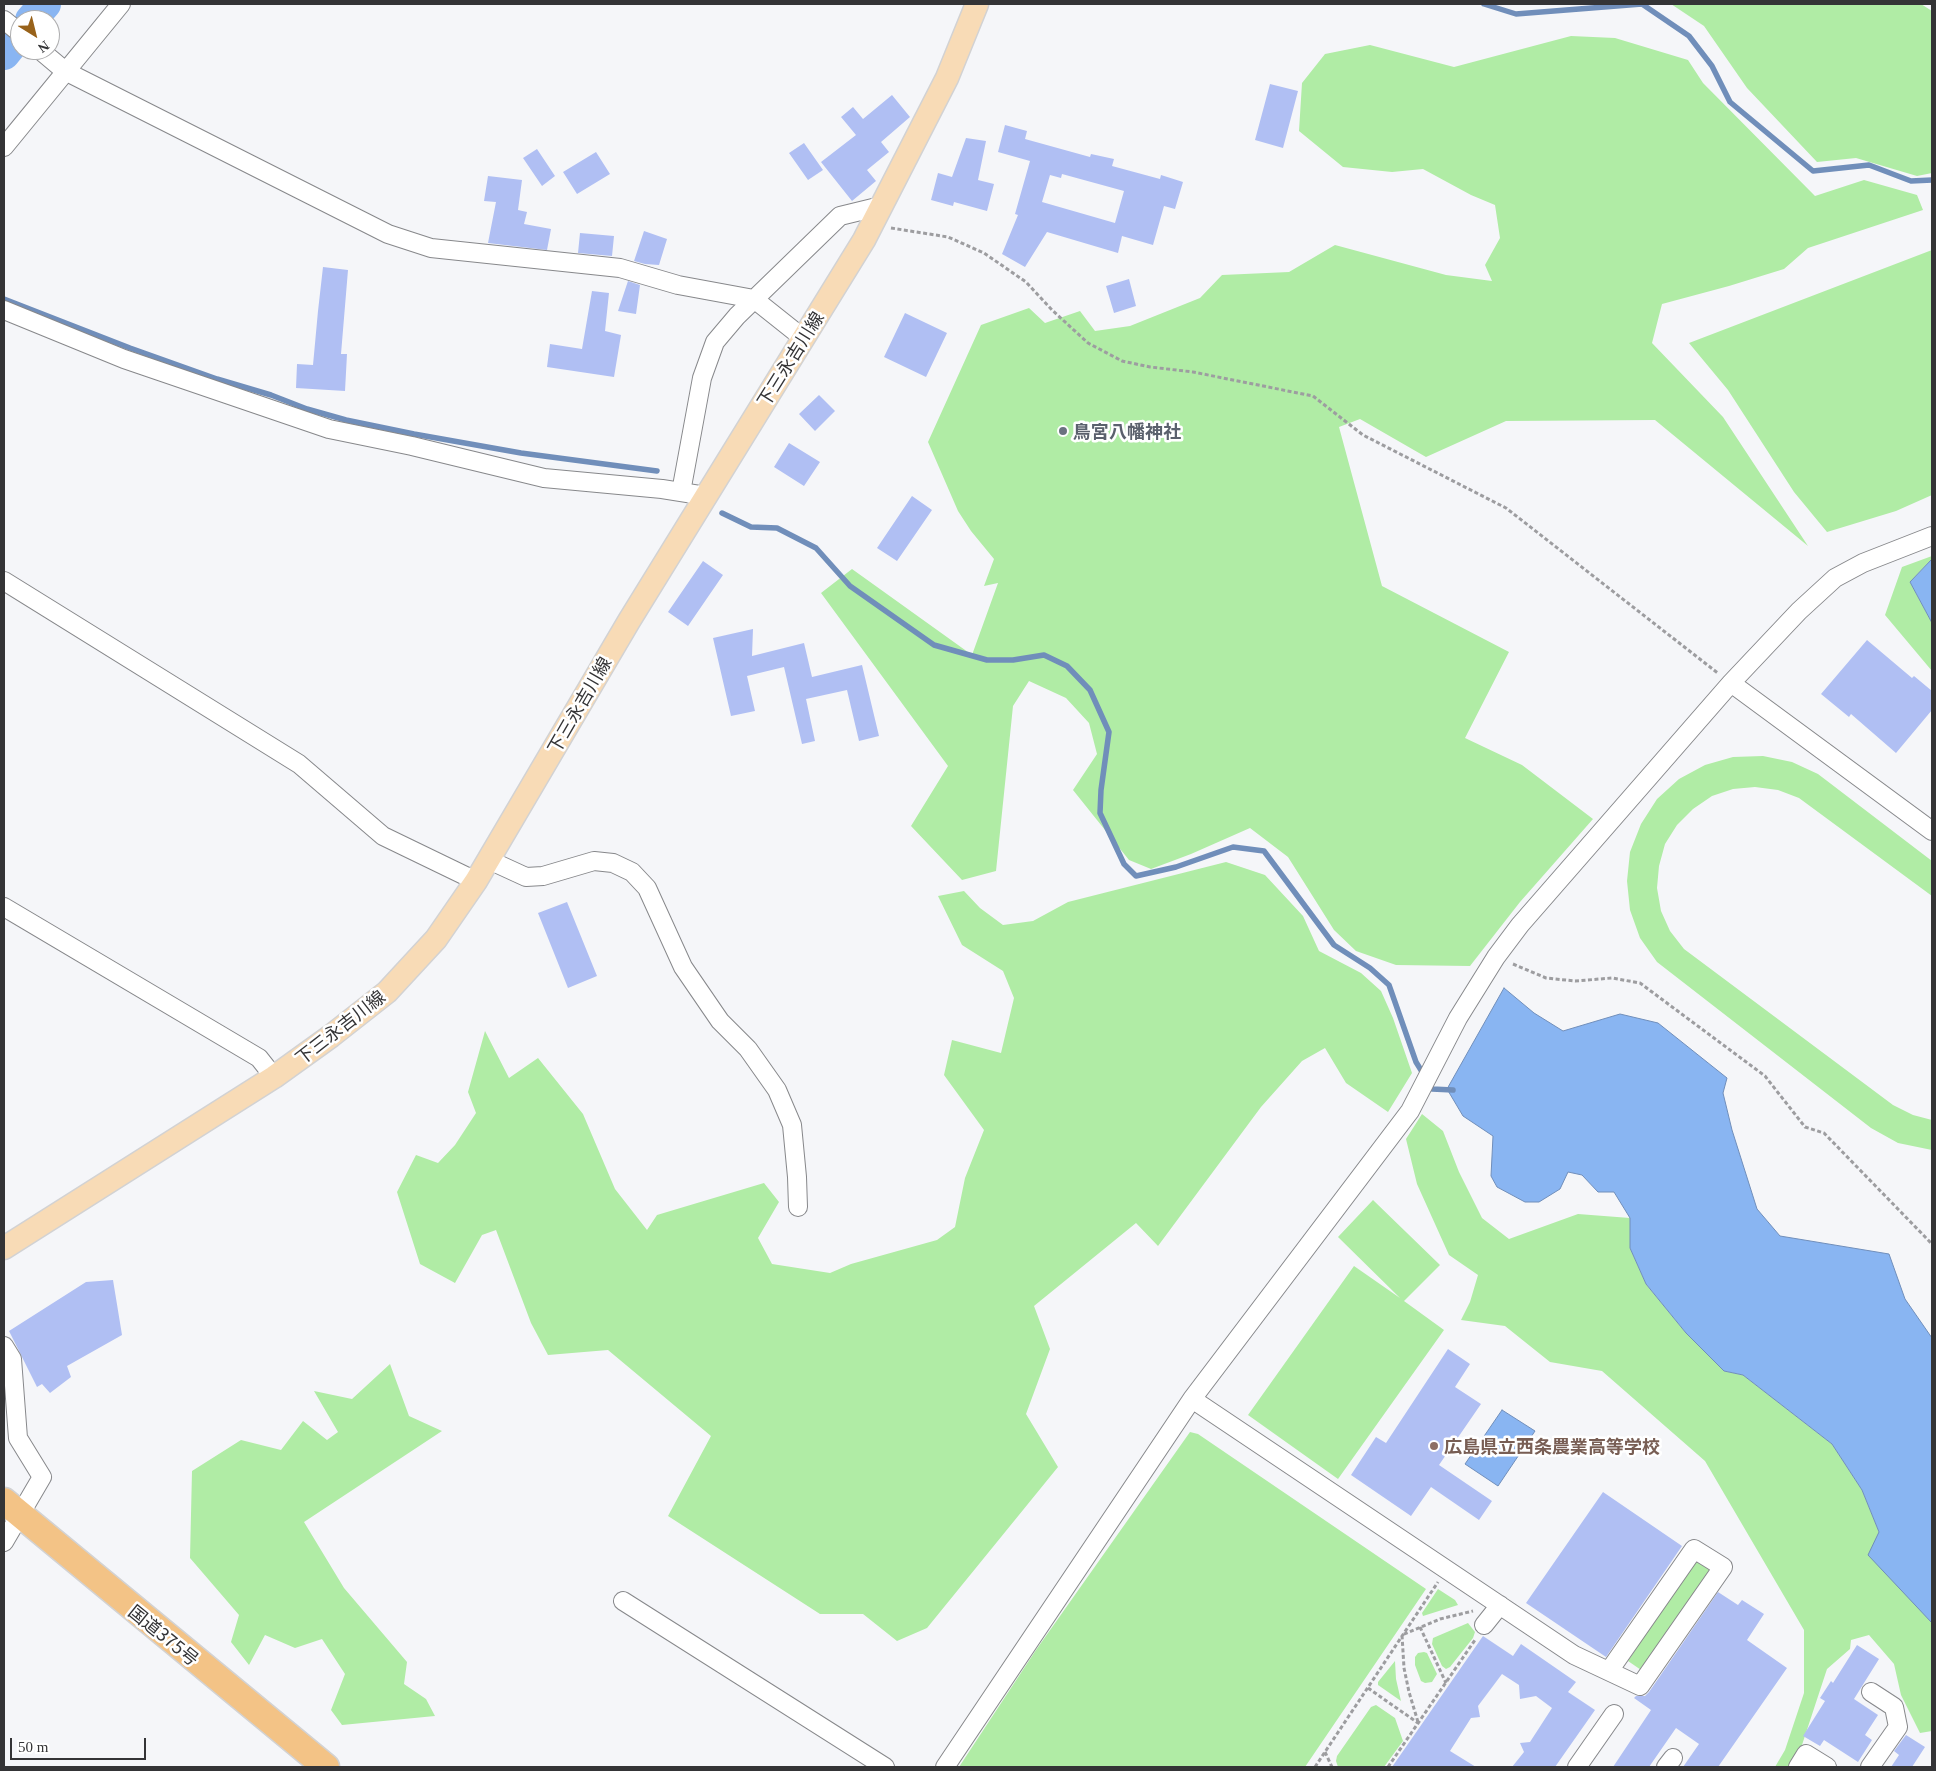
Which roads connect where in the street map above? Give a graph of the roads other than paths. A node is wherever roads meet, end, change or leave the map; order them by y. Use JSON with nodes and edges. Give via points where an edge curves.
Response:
{"nodes":[{"id":1,"x":121,"y":4,"type":"edge"},
{"id":2,"x":977,"y":4,"type":"edge"},
{"id":3,"x":52,"y":60,"type":"edge"},
{"id":4,"x":66,"y":71,"type":"junction"},
{"id":5,"x":4,"y":147,"type":"edge"},
{"id":6,"x":876,"y":215,"type":"junction"},
{"id":7,"x":754,"y":298,"type":"junction"},
{"id":8,"x":4,"y":310,"type":"edge"},
{"id":9,"x":803,"y":338,"type":"junction"},
{"id":10,"x":681,"y":492,"type":"junction"},
{"id":11,"x":706,"y":496,"type":"junction"},
{"id":12,"x":1932,"y":536,"type":"edge"},
{"id":13,"x":4,"y":581,"type":"edge"},
{"id":14,"x":1731,"y":683,"type":"junction"},
{"id":15,"x":1932,"y":831,"type":"edge"},
{"id":16,"x":488,"y":860,"type":"junction"},
{"id":17,"x":476,"y":881,"type":"junction"},
{"id":18,"x":4,"y":907,"type":"edge"},
{"id":19,"x":274,"y":1077,"type":"junction"},
{"id":20,"x":798,"y":1207,"type":"dead end"},
{"id":21,"x":4,"y":1248,"type":"edge"},
{"id":22,"x":4,"y":1346,"type":"edge"},
{"id":23,"x":1192,"y":1399,"type":"junction"},
{"id":24,"x":11,"y":1508,"type":"edge"},
{"id":25,"x":4,"y":1542,"type":"edge"},
{"id":26,"x":623,"y":1601,"type":"dead end"},
{"id":27,"x":1500,"y":1605,"type":"junction"},
{"id":28,"x":1484,"y":1626,"type":"road end"},
{"id":29,"x":1609,"y":1671,"type":"junction"},
{"id":30,"x":1871,"y":1692,"type":"dead end"},
{"id":31,"x":1614,"y":1714,"type":"dead end"},
{"id":32,"x":326,"y":1767,"type":"edge"},
{"id":33,"x":885,"y":1767,"type":"edge"},
{"id":34,"x":945,"y":1767,"type":"edge"},
{"id":35,"x":1577,"y":1767,"type":"edge"},
{"id":36,"x":1798,"y":1767,"type":"edge"},
{"id":37,"x":1827,"y":1767,"type":"edge"},
{"id":38,"x":1870,"y":1767,"type":"edge"}],
"edges":[{"from":1,"to":4,"type":"street"},
{"from":2,"to":6,"type":"main road","name":"下三永吉川線","via":[[947,78]]},
{"from":3,"to":4,"type":"street"},
{"from":4,"to":5,"type":"street"},
{"from":4,"to":7,"type":"street","via":[[388,234],[431,248],[620,268],[678,285]]},
{"from":6,"to":7,"type":"street","via":[[840,216]]},
{"from":6,"to":9,"type":"main road","name":"下三永吉川線"},
{"from":7,"to":9,"type":"street"},
{"from":7,"to":10,"type":"street","via":[[715,342],[702,378]]},
{"from":8,"to":10,"type":"street","via":[[124,359],[329,429],[544,478]]},
{"from":9,"to":11,"type":"main road","name":"下三永吉川線"},
{"from":10,"to":11,"type":"street"},
{"from":11,"to":16,"type":"main road","name":"下三永吉川線"},
{"from":12,"to":14,"type":"street","via":[[1863,563],[1835,578]]},
{"from":13,"to":17,"type":"street","via":[[299,764],[383,836]]},
{"from":14,"to":15,"type":"street"},
{"from":14,"to":23,"type":"street","via":[[1520,925],[1458,1018],[1410,1111]]},
{"from":16,"to":17,"type":"main road","name":"下三永吉川線"},
{"from":16,"to":20,"type":"street","via":[[526,877],[543,876],[594,861],[613,863],[632,872],[647,888],[683,967],[720,1021],[748,1049],[777,1090],[792,1125]]},
{"from":17,"to":19,"type":"main road","name":"下三永吉川線","via":[[436,939],[387,992]]},
{"from":18,"to":19,"type":"street","via":[[259,1058]]},
{"from":19,"to":21,"type":"main road","name":"下三永吉川線"},
{"from":22,"to":24,"type":"street","via":[[12,1359],[18,1438],[42,1478]]},
{"from":23,"to":27,"type":"street"},
{"from":23,"to":34,"type":"street"},
{"from":24,"to":25,"type":"street"},
{"from":24,"to":32,"type":"highway","name":"国道375号"},
{"from":26,"to":33,"type":"street"},
{"from":27,"to":28,"type":"street"},
{"from":27,"to":29,"type":"street","via":[[1574,1655]]},
{"from":29,"to":29,"type":"street","via":[[1640,1686],[1723,1567],[1694,1549]]},
{"from":30,"to":38,"type":"street","via":[[1894,1707],[1898,1727]]},
{"from":31,"to":35,"type":"street"},
{"from":36,"to":37,"type":"street","via":[[1806,1754]]}]}
